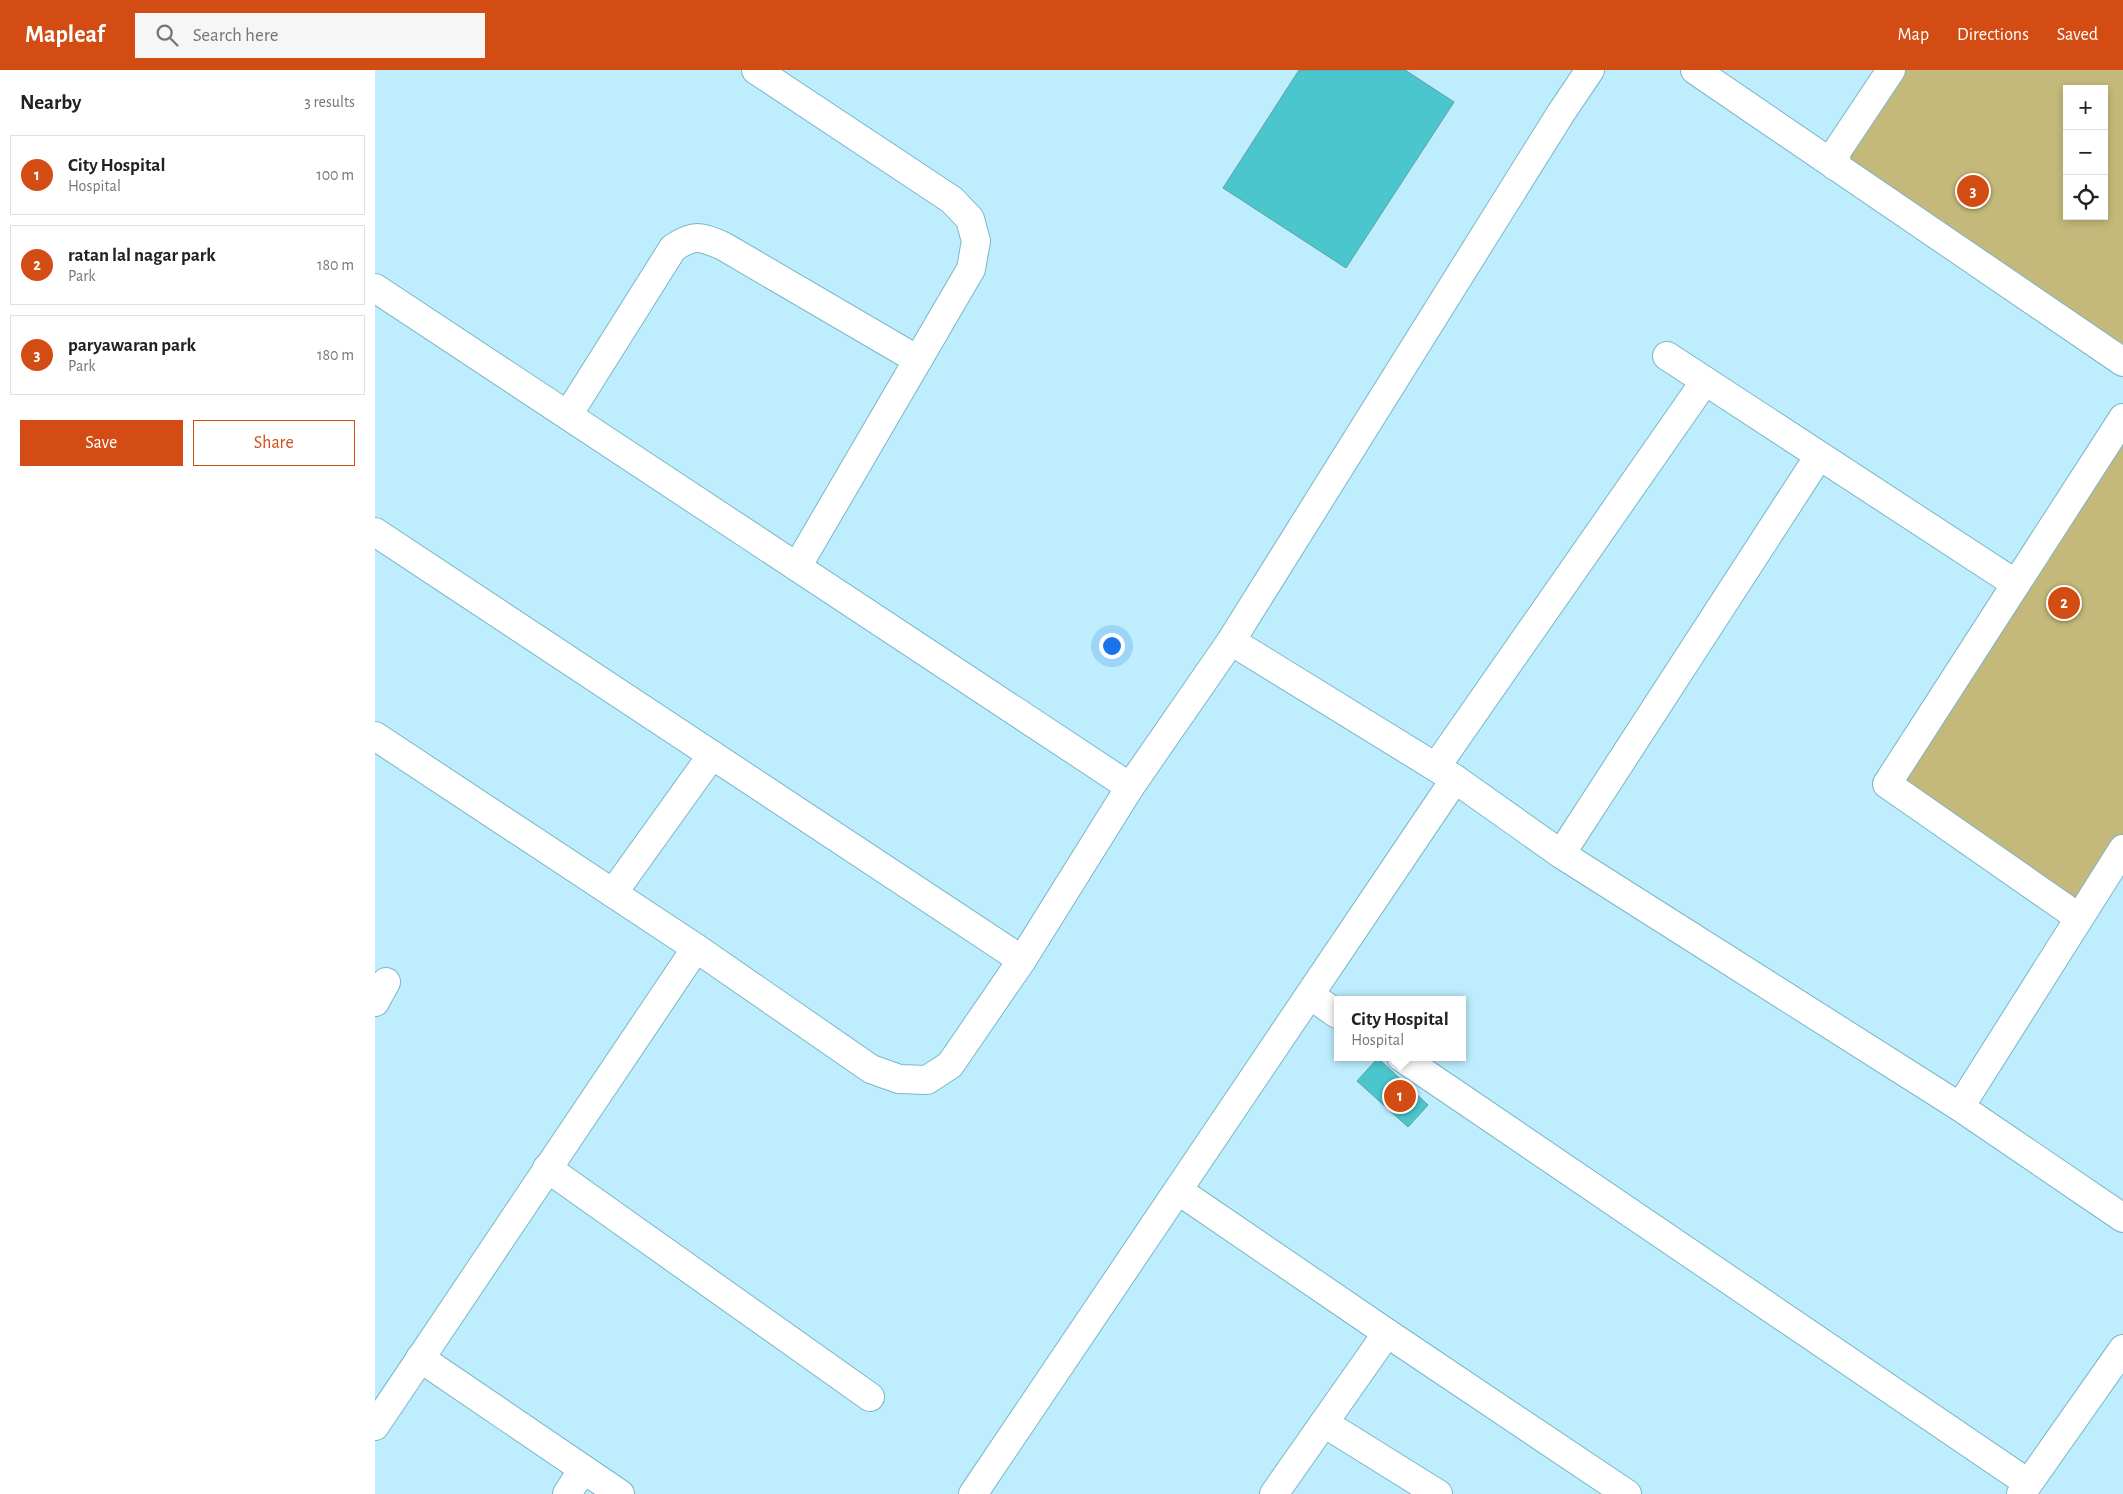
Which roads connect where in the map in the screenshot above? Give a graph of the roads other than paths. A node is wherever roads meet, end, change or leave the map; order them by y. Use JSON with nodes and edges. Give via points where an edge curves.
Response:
{"nodes":[{"id":1,"x":756,"y":70,"type":"edge"},
{"id":2,"x":1590,"y":70,"type":"edge"},
{"id":3,"x":1695,"y":70,"type":"edge"},
{"id":4,"x":1891,"y":70,"type":"edge"},
{"id":5,"x":1835,"y":166,"type":"junction"},
{"id":6,"x":375,"y":288,"type":"edge"},
{"id":7,"x":1667,"y":356,"type":"dead end"},
{"id":8,"x":918,"y":360,"type":"junction"},
{"id":9,"x":2123,"y":362,"type":"edge"},
{"id":10,"x":1705,"y":381,"type":"junction"},
{"id":11,"x":568,"y":415,"type":"junction"},
{"id":12,"x":2123,"y":418,"type":"edge"},
{"id":13,"x":1819,"y":456,"type":"junction"},
{"id":14,"x":375,"y":532,"type":"edge"},
{"id":15,"x":797,"y":567,"type":"junction"},
{"id":16,"x":2016,"y":584,"type":"junction"},
{"id":17,"x":1231,"y":641,"type":"junction"},
{"id":18,"x":375,"y":736,"type":"edge"},
{"id":19,"x":712,"y":755,"type":"junction"},
{"id":20,"x":1446,"y":773,"type":"junction"},
{"id":21,"x":1130,"y":787,"type":"junction"},
{"id":22,"x":2123,"y":849,"type":"edge"},
{"id":23,"x":1561,"y":854,"type":"junction"},
{"id":24,"x":613,"y":893,"type":"junction"},
{"id":25,"x":2078,"y":917,"type":"junction"},
{"id":26,"x":696,"y":948,"type":"junction"},
{"id":27,"x":1022,"y":960,"type":"junction"},
{"id":28,"x":1310,"y":995,"type":"junction"},
{"id":29,"x":1334,"y":1012,"type":"edge"},
{"id":30,"x":1407,"y":1061,"type":"edge"},
{"id":31,"x":1960,"y":1107,"type":"junction"},
{"id":32,"x":547,"y":1168,"type":"junction"},
{"id":33,"x":1179,"y":1191,"type":"junction"},
{"id":34,"x":2123,"y":1218,"type":"edge"},
{"id":35,"x":1387,"y":1333,"type":"junction"},
{"id":36,"x":2123,"y":1349,"type":"edge"},
{"id":37,"x":421,"y":1358,"type":"junction"},
{"id":38,"x":870,"y":1397,"type":"dead end"},
{"id":39,"x":1324,"y":1423,"type":"junction"},
{"id":40,"x":375,"y":1426,"type":"edge"},
{"id":41,"x":583,"y":1469,"type":"junction"},
{"id":42,"x":2024,"y":1488,"type":"edge"},
{"id":43,"x":567,"y":1494,"type":"edge"},
{"id":44,"x":621,"y":1494,"type":"edge"},
{"id":45,"x":973,"y":1494,"type":"edge"},
{"id":46,"x":1274,"y":1494,"type":"edge"},
{"id":47,"x":1438,"y":1494,"type":"edge"},
{"id":48,"x":1627,"y":1494,"type":"edge"}],
"edges":[{"from":1,"to":8,"type":"street","via":[[952,200],[970,219],[977,241],[971,269]]},
{"from":2,"to":17,"type":"street"},
{"from":3,"to":5,"type":"street"},
{"from":4,"to":5,"type":"street","via":[[1837,151]]},
{"from":5,"to":9,"type":"street"},
{"from":6,"to":11,"type":"street"},
{"from":7,"to":10,"type":"street"},
{"from":8,"to":11,"type":"street","via":[[723,246],[705,238],[687,238],[673,248]]},
{"from":8,"to":15,"type":"street"},
{"from":10,"to":13,"type":"street"},
{"from":10,"to":20,"type":"street"},
{"from":11,"to":15,"type":"street"},
{"from":12,"to":16,"type":"street"},
{"from":13,"to":16,"type":"street"},
{"from":13,"to":23,"type":"street"},
{"from":14,"to":19,"type":"street"},
{"from":15,"to":21,"type":"street"},
{"from":16,"to":25,"type":"street","via":[[1887,784]]},
{"from":17,"to":20,"type":"street"},
{"from":17,"to":21,"type":"street"},
{"from":18,"to":24,"type":"street"},
{"from":19,"to":24,"type":"street"},
{"from":19,"to":27,"type":"street"},
{"from":20,"to":23,"type":"street"},
{"from":20,"to":28,"type":"street"},
{"from":21,"to":27,"type":"street"},
{"from":22,"to":25,"type":"street"},
{"from":23,"to":31,"type":"street"},
{"from":24,"to":26,"type":"street"},
{"from":25,"to":31,"type":"street"},
{"from":26,"to":27,"type":"street","via":[[871,1069],[899,1079],[927,1080],[951,1065]]},
{"from":26,"to":32,"type":"street"},
{"from":28,"to":29,"type":"street"},
{"from":28,"to":33,"type":"street"},
{"from":30,"to":42,"type":"street"},
{"from":31,"to":34,"type":"street"},
{"from":32,"to":37,"type":"street"},
{"from":32,"to":38,"type":"street"},
{"from":33,"to":35,"type":"street"},
{"from":33,"to":45,"type":"street"},
{"from":35,"to":39,"type":"street"},
{"from":35,"to":48,"type":"street"},
{"from":36,"to":42,"type":"street"},
{"from":37,"to":40,"type":"street"},
{"from":37,"to":41,"type":"street"},
{"from":39,"to":46,"type":"street"},
{"from":39,"to":47,"type":"street"},
{"from":41,"to":43,"type":"street"},
{"from":41,"to":44,"type":"street"}]}
